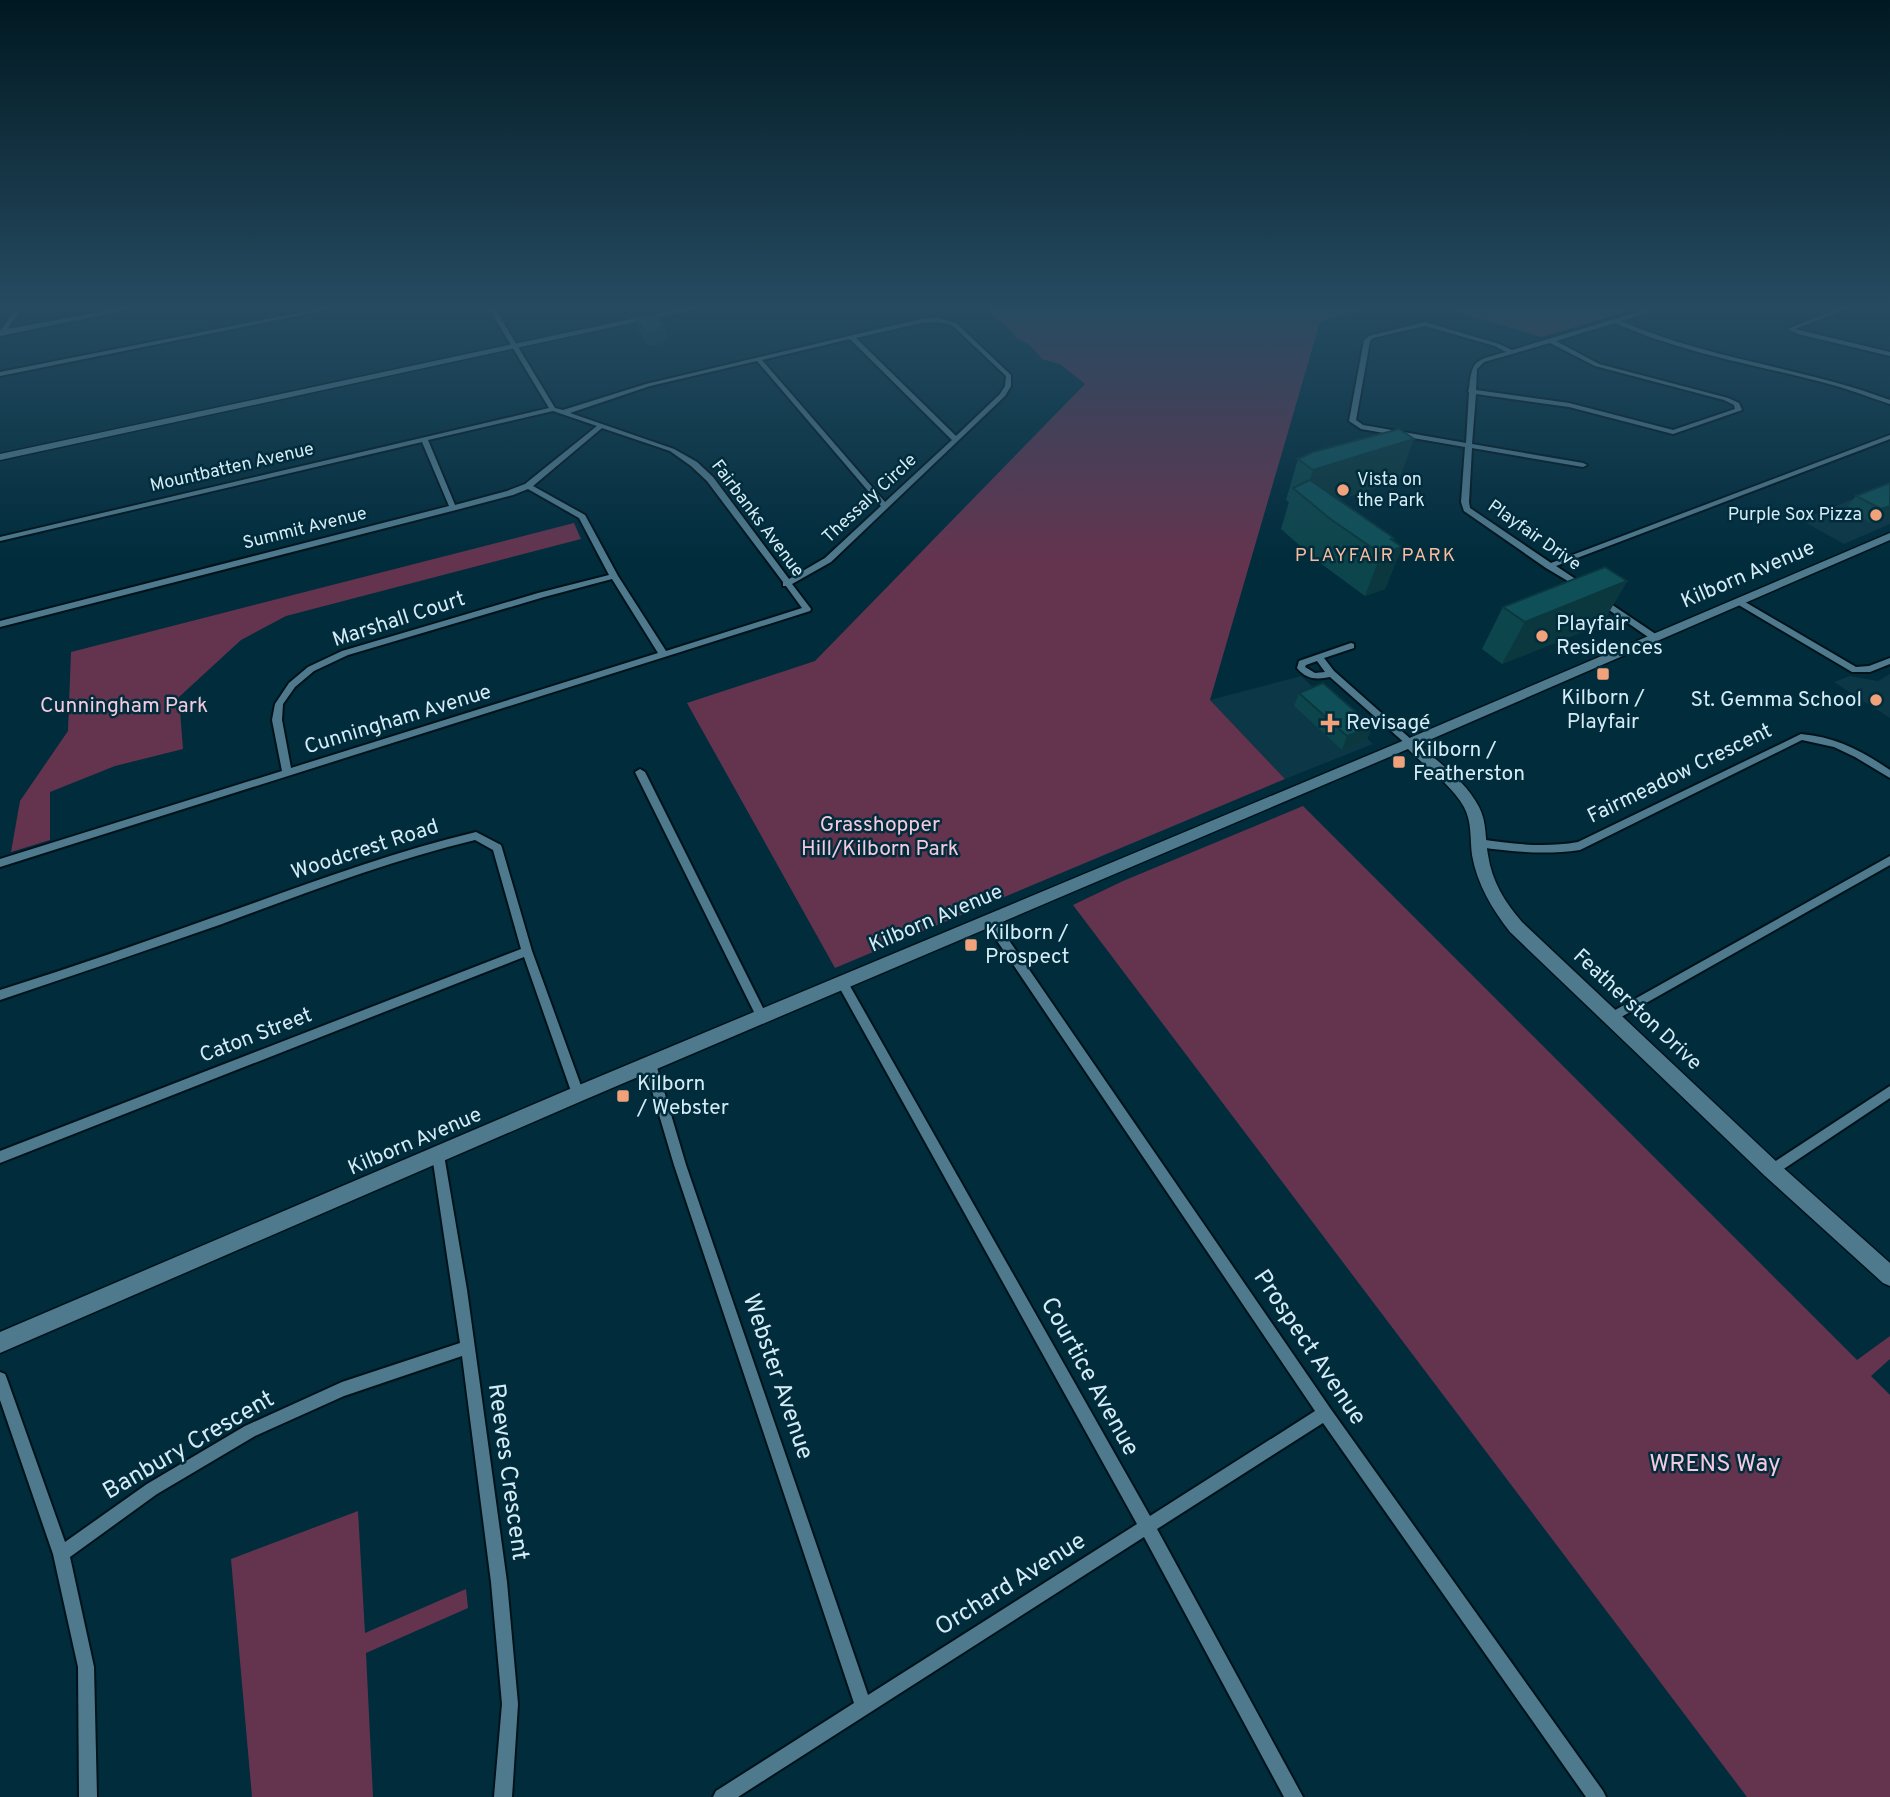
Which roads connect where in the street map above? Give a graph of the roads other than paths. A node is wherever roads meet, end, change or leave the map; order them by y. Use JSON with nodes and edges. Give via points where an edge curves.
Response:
{"nodes":[{"id":1,"x":310,"y":391,"type":"edge"},
{"id":2,"x":542,"y":391,"type":"edge"},
{"id":3,"x":631,"y":391,"type":"edge"},
{"id":4,"x":786,"y":391,"type":"edge"},
{"id":5,"x":906,"y":391,"type":"edge"},
{"id":6,"x":1005,"y":391,"type":"edge"},
{"id":7,"x":1358,"y":391,"type":"edge"},
{"id":8,"x":1471,"y":391,"type":"joint"},
{"id":9,"x":1695,"y":391,"type":"edge"},
{"id":10,"x":1860,"y":391,"type":"edge"},
{"id":11,"x":1890,"y":402,"type":"edge"},
{"id":12,"x":553,"y":409,"type":"junction"},
{"id":13,"x":562,"y":413,"type":"junction"},
{"id":14,"x":600,"y":427,"type":"junction"},
{"id":15,"x":1890,"y":437,"type":"edge"},
{"id":16,"x":424,"y":439,"type":"junction"},
{"id":17,"x":956,"y":440,"type":"junction"},
{"id":18,"x":1467,"y":444,"type":"junction"},
{"id":19,"x":0,"y":457,"type":"edge"},
{"id":20,"x":1583,"y":465,"type":"dead end"},
{"id":21,"x":528,"y":486,"type":"junction"},
{"id":22,"x":885,"y":506,"type":"junction"},
{"id":23,"x":453,"y":508,"type":"junction"},
{"id":24,"x":1890,"y":536,"type":"edge"},
{"id":25,"x":0,"y":539,"type":"edge"},
{"id":26,"x":1549,"y":566,"type":"junction"},
{"id":27,"x":614,"y":576,"type":"junction"},
{"id":28,"x":786,"y":584,"type":"junction"},
{"id":29,"x":1740,"y":602,"type":"junction"},
{"id":30,"x":807,"y":609,"type":"joint"},
{"id":31,"x":0,"y":624,"type":"edge"},
{"id":32,"x":1654,"y":637,"type":"junction"},
{"id":33,"x":1351,"y":646,"type":"dead end"},
{"id":34,"x":664,"y":655,"type":"junction"},
{"id":35,"x":1320,"y":658,"type":"junction"},
{"id":36,"x":1890,"y":661,"type":"edge"},
{"id":37,"x":1331,"y":673,"type":"junction"},
{"id":38,"x":1409,"y":743,"type":"junction"},
{"id":39,"x":640,"y":772,"type":"dead end"},
{"id":40,"x":287,"y":774,"type":"junction"},
{"id":41,"x":1890,"y":775,"type":"edge"},
{"id":42,"x":1479,"y":843,"type":"junction"},
{"id":43,"x":1890,"y":860,"type":"edge"},
{"id":44,"x":0,"y":863,"type":"edge"},
{"id":45,"x":989,"y":920,"type":"junction"},
{"id":46,"x":527,"y":951,"type":"junction"},
{"id":47,"x":842,"y":982,"type":"junction"},
{"id":48,"x":0,"y":995,"type":"edge"},
{"id":49,"x":762,"y":1017,"type":"junction"},
{"id":50,"x":1612,"y":1017,"type":"junction"},
{"id":51,"x":650,"y":1064,"type":"junction"},
{"id":52,"x":1890,"y":1091,"type":"edge"},
{"id":53,"x":578,"y":1094,"type":"junction"},
{"id":54,"x":438,"y":1155,"type":"junction"},
{"id":55,"x":0,"y":1157,"type":"edge"},
{"id":56,"x":1772,"y":1170,"type":"junction"},
{"id":57,"x":1890,"y":1276,"type":"edge"},
{"id":58,"x":0,"y":1343,"type":"edge"},
{"id":59,"x":466,"y":1348,"type":"junction"},
{"id":60,"x":0,"y":1379,"type":"edge"},
{"id":61,"x":1325,"y":1413,"type":"junction"},
{"id":62,"x":1147,"y":1526,"type":"junction"},
{"id":63,"x":61,"y":1554,"type":"junction"},
{"id":64,"x":863,"y":1706,"type":"junction"},
{"id":65,"x":88,"y":1797,"type":"edge"},
{"id":66,"x":503,"y":1797,"type":"edge"},
{"id":67,"x":722,"y":1797,"type":"edge"},
{"id":68,"x":1294,"y":1797,"type":"edge"},
{"id":69,"x":1597,"y":1797,"type":"edge"}],
"edges":[{"from":1,"to":19,"type":"street"},
{"from":2,"to":12,"type":"street"},
{"from":3,"to":13,"type":"street","name":"Thessaly Circle"},
{"from":4,"to":22,"type":"street"},
{"from":5,"to":17,"type":"street"},
{"from":6,"to":17,"type":"street","name":"Thessaly Circle"},
{"from":7,"to":18,"type":"street","via":[[1354,424]]},
{"from":8,"to":9,"type":"street","via":[[1569,405],[1674,432],[1739,410],[1726,399]]},
{"from":8,"to":18,"type":"street","name":"Playfair Drive"},
{"from":10,"to":11,"type":"street"},
{"from":12,"to":13,"type":"street","name":"Fairbanks Avenue"},
{"from":12,"to":16,"type":"street","name":"Mountbatten Avenue"},
{"from":13,"to":14,"type":"street","name":"Fairbanks Avenue"},
{"from":14,"to":21,"type":"street","name":"Summit Avenue"},
{"from":14,"to":28,"type":"street","name":"Fairbanks Avenue","via":[[647,439],[694,464],[733,509]]},
{"from":15,"to":26,"type":"street"},
{"from":16,"to":23,"type":"street"},
{"from":16,"to":25,"type":"street","name":"Mountbatten Avenue"},
{"from":17,"to":22,"type":"street","name":"Thessaly Circle"},
{"from":18,"to":20,"type":"street"},
{"from":18,"to":26,"type":"street","name":"Playfair Drive","via":[[1467,509]]},
{"from":21,"to":23,"type":"street","name":"Summit Avenue"},
{"from":21,"to":27,"type":"street","via":[[582,517]]},
{"from":22,"to":28,"type":"street","name":"Thessaly Circle","via":[[828,560]]},
{"from":23,"to":31,"type":"street","name":"Summit Avenue"},
{"from":24,"to":29,"type":"street","name":"Kilborn Avenue"},
{"from":26,"to":32,"type":"street","name":"Playfair Drive"},
{"from":27,"to":34,"type":"street"},
{"from":27,"to":40,"type":"street","name":"Marshall Court","via":[[345,653],[311,669],[279,704],[277,720]]},
{"from":28,"to":30,"type":"street","name":"Fairbanks Avenue"},
{"from":29,"to":32,"type":"street","name":"Kilborn Avenue"},
{"from":29,"to":36,"type":"street","via":[[1855,670]]},
{"from":30,"to":34,"type":"street","name":"Cunningham Avenue"},
{"from":32,"to":38,"type":"street","name":"Kilborn Avenue"},
{"from":33,"to":35,"type":"street"},
{"from":34,"to":40,"type":"street","name":"Cunningham Avenue"},
{"from":35,"to":37,"type":"street"},
{"from":35,"to":37,"type":"street","via":[[1305,661],[1301,668],[1315,677]]},
{"from":37,"to":38,"type":"street"},
{"from":38,"to":42,"type":"street","name":"Featherston Drive","via":[[1471,804]]},
{"from":38,"to":45,"type":"street","name":"Kilborn Avenue"},
{"from":39,"to":49,"type":"street"},
{"from":40,"to":44,"type":"street","name":"Cunningham Avenue"},
{"from":41,"to":42,"type":"street","name":"Fairmeadow Crescent","via":[[1845,746],[1824,738],[1801,737],[1580,846],[1552,852]]},
{"from":42,"to":50,"type":"street","name":"Featherston Drive","via":[[1485,879],[1496,902],[1516,927]]},
{"from":43,"to":50,"type":"street"},
{"from":45,"to":47,"type":"street","name":"Kilborn Avenue"},
{"from":45,"to":61,"type":"street","name":"Prospect Avenue"},
{"from":46,"to":48,"type":"street","name":"Woodcrest Road","via":[[496,848],[476,836],[318,885]]},
{"from":46,"to":53,"type":"street","name":"Woodcrest Road"},
{"from":46,"to":55,"type":"street","name":"Caton Street"},
{"from":47,"to":49,"type":"street","name":"Kilborn Avenue"},
{"from":47,"to":62,"type":"street","name":"Courtice Avenue"},
{"from":49,"to":51,"type":"street","name":"Kilborn Avenue"},
{"from":50,"to":56,"type":"street","name":"Featherston Drive"},
{"from":51,"to":53,"type":"street","name":"Kilborn Avenue"},
{"from":51,"to":64,"type":"street","name":"Webster Avenue"},
{"from":52,"to":56,"type":"street"},
{"from":53,"to":54,"type":"street","name":"Kilborn Avenue"},
{"from":54,"to":58,"type":"street","name":"Kilborn Avenue"},
{"from":54,"to":59,"type":"street","name":"Reeves Crescent"},
{"from":56,"to":57,"type":"street","name":"Featherston Drive"},
{"from":59,"to":63,"type":"street","name":"Banbury Crescent","via":[[342,1389],[250,1432],[152,1489]]},
{"from":59,"to":66,"type":"street","name":"Reeves Crescent","via":[[499,1582],[510,1704]]},
{"from":60,"to":63,"type":"street"},
{"from":61,"to":62,"type":"street","name":"Orchard Avenue"},
{"from":61,"to":69,"type":"street","name":"Prospect Avenue"},
{"from":62,"to":64,"type":"street","name":"Orchard Avenue"},
{"from":62,"to":68,"type":"street","name":"Courtice Avenue"},
{"from":63,"to":65,"type":"street","via":[[86,1667]]},
{"from":64,"to":67,"type":"street","name":"Orchard Avenue"}]}
